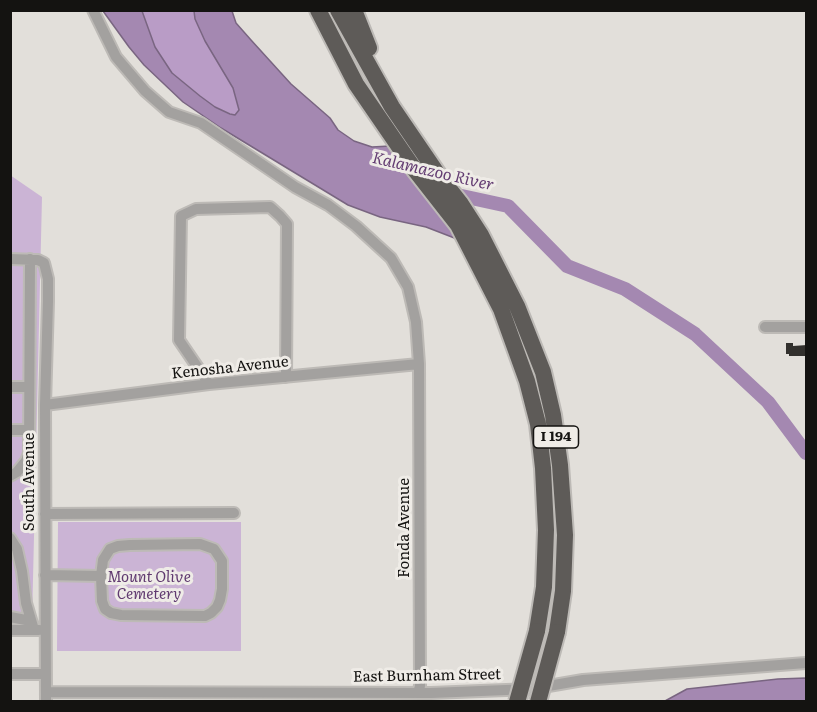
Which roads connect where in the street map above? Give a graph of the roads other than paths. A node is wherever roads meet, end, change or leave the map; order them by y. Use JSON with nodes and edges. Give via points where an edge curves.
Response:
{"nodes":[{"id":1,"x":93,"y":10,"type":"edge"},
{"id":2,"x":318,"y":10,"type":"edge"},
{"id":3,"x":338,"y":10,"type":"edge"},
{"id":4,"x":354,"y":10,"type":"edge"},
{"id":5,"x":392,"y":107,"type":"junction"},
{"id":6,"x":30,"y":259,"type":"junction"},
{"id":7,"x":10,"y":260,"type":"edge"},
{"id":8,"x":765,"y":327,"type":"dead end"},
{"id":9,"x":807,"y":327,"type":"edge"},
{"id":10,"x":419,"y":364,"type":"junction"},
{"id":11,"x":286,"y":377,"type":"junction"},
{"id":12,"x":209,"y":384,"type":"junction"},
{"id":13,"x":10,"y":387,"type":"edge"},
{"id":14,"x":29,"y":387,"type":"junction"},
{"id":15,"x":45,"y":405,"type":"junction"},
{"id":16,"x":10,"y":430,"type":"edge"},
{"id":17,"x":29,"y":430,"type":"junction"},
{"id":18,"x":10,"y":476,"type":"edge"},
{"id":19,"x":234,"y":513,"type":"dead end"},
{"id":20,"x":45,"y":514,"type":"junction"},
{"id":21,"x":10,"y":538,"type":"edge"},
{"id":22,"x":45,"y":576,"type":"junction"},
{"id":23,"x":101,"y":576,"type":"junction"},
{"id":24,"x":10,"y":617,"type":"edge"},
{"id":25,"x":37,"y":627,"type":"junction"},
{"id":26,"x":10,"y":630,"type":"edge"},
{"id":27,"x":807,"y":663,"type":"edge"},
{"id":28,"x":10,"y":674,"type":"edge"},
{"id":29,"x":46,"y":674,"type":"junction"},
{"id":30,"x":418,"y":693,"type":"junction"},
{"id":31,"x":46,"y":697,"type":"edge"},
{"id":32,"x":518,"y":702,"type":"edge"},
{"id":33,"x":538,"y":702,"type":"edge"}],
"edges":[{"from":1,"to":10,"type":"street","name":"Fonda Avenue","via":[[116,57],[169,112],[201,123],[328,206],[391,258],[408,287]]},
{"from":2,"to":32,"type":"highway","number":"I 194","bridge":true,"via":[[356,84],[458,225],[501,309],[527,381],[538,424],[546,530],[544,587]]},
{"from":3,"to":5,"type":"highway","number":"I 194"},
{"from":4,"to":5,"type":"highway"},
{"from":5,"to":33,"type":"highway","number":"I 194","bridge":true,"via":[[481,235],[517,306],[543,372],[554,415],[565,535],[562,591],[557,632]]},
{"from":6,"to":7,"type":"street"},
{"from":6,"to":14,"type":"street"},
{"from":6,"to":15,"type":"street","name":"South Avenue","via":[[44,263],[48,279]]},
{"from":8,"to":9,"type":"street"},
{"from":10,"to":11,"type":"street","name":"Kenosha Avenue"},
{"from":10,"to":30,"type":"street","name":"Fonda Avenue"},
{"from":11,"to":12,"type":"street","name":"Kenosha Avenue"},
{"from":11,"to":12,"type":"street","via":[[287,224],[270,207],[196,209],[181,216],[179,340]]},
{"from":12,"to":15,"type":"street","name":"Kenosha Avenue"},
{"from":13,"to":14,"type":"street"},
{"from":14,"to":17,"type":"street"},
{"from":15,"to":20,"type":"street","name":"South Avenue"},
{"from":16,"to":17,"type":"street"},
{"from":17,"to":18,"type":"street","via":[[26,461]]},
{"from":19,"to":20,"type":"street"},
{"from":20,"to":22,"type":"street","name":"South Avenue"},
{"from":21,"to":25,"type":"street","via":[[17,549],[26,603]]},
{"from":22,"to":23,"type":"street"},
{"from":22,"to":25,"type":"street","name":"South Avenue"},
{"from":23,"to":23,"type":"street","via":[[105,554],[118,546],[200,544],[214,549],[222,561],[220,600],[205,616],[111,613],[102,601]]},
{"from":24,"to":25,"type":"street"},
{"from":25,"to":26,"type":"street"},
{"from":25,"to":29,"type":"street","name":"South Avenue"},
{"from":27,"to":30,"type":"street","name":"East Burnham Street","via":[[583,680],[531,689]]},
{"from":28,"to":29,"type":"street"},
{"from":29,"to":31,"type":"street","name":"South Avenue"},
{"from":30,"to":31,"type":"street","name":"East Burnham Street"}]}
